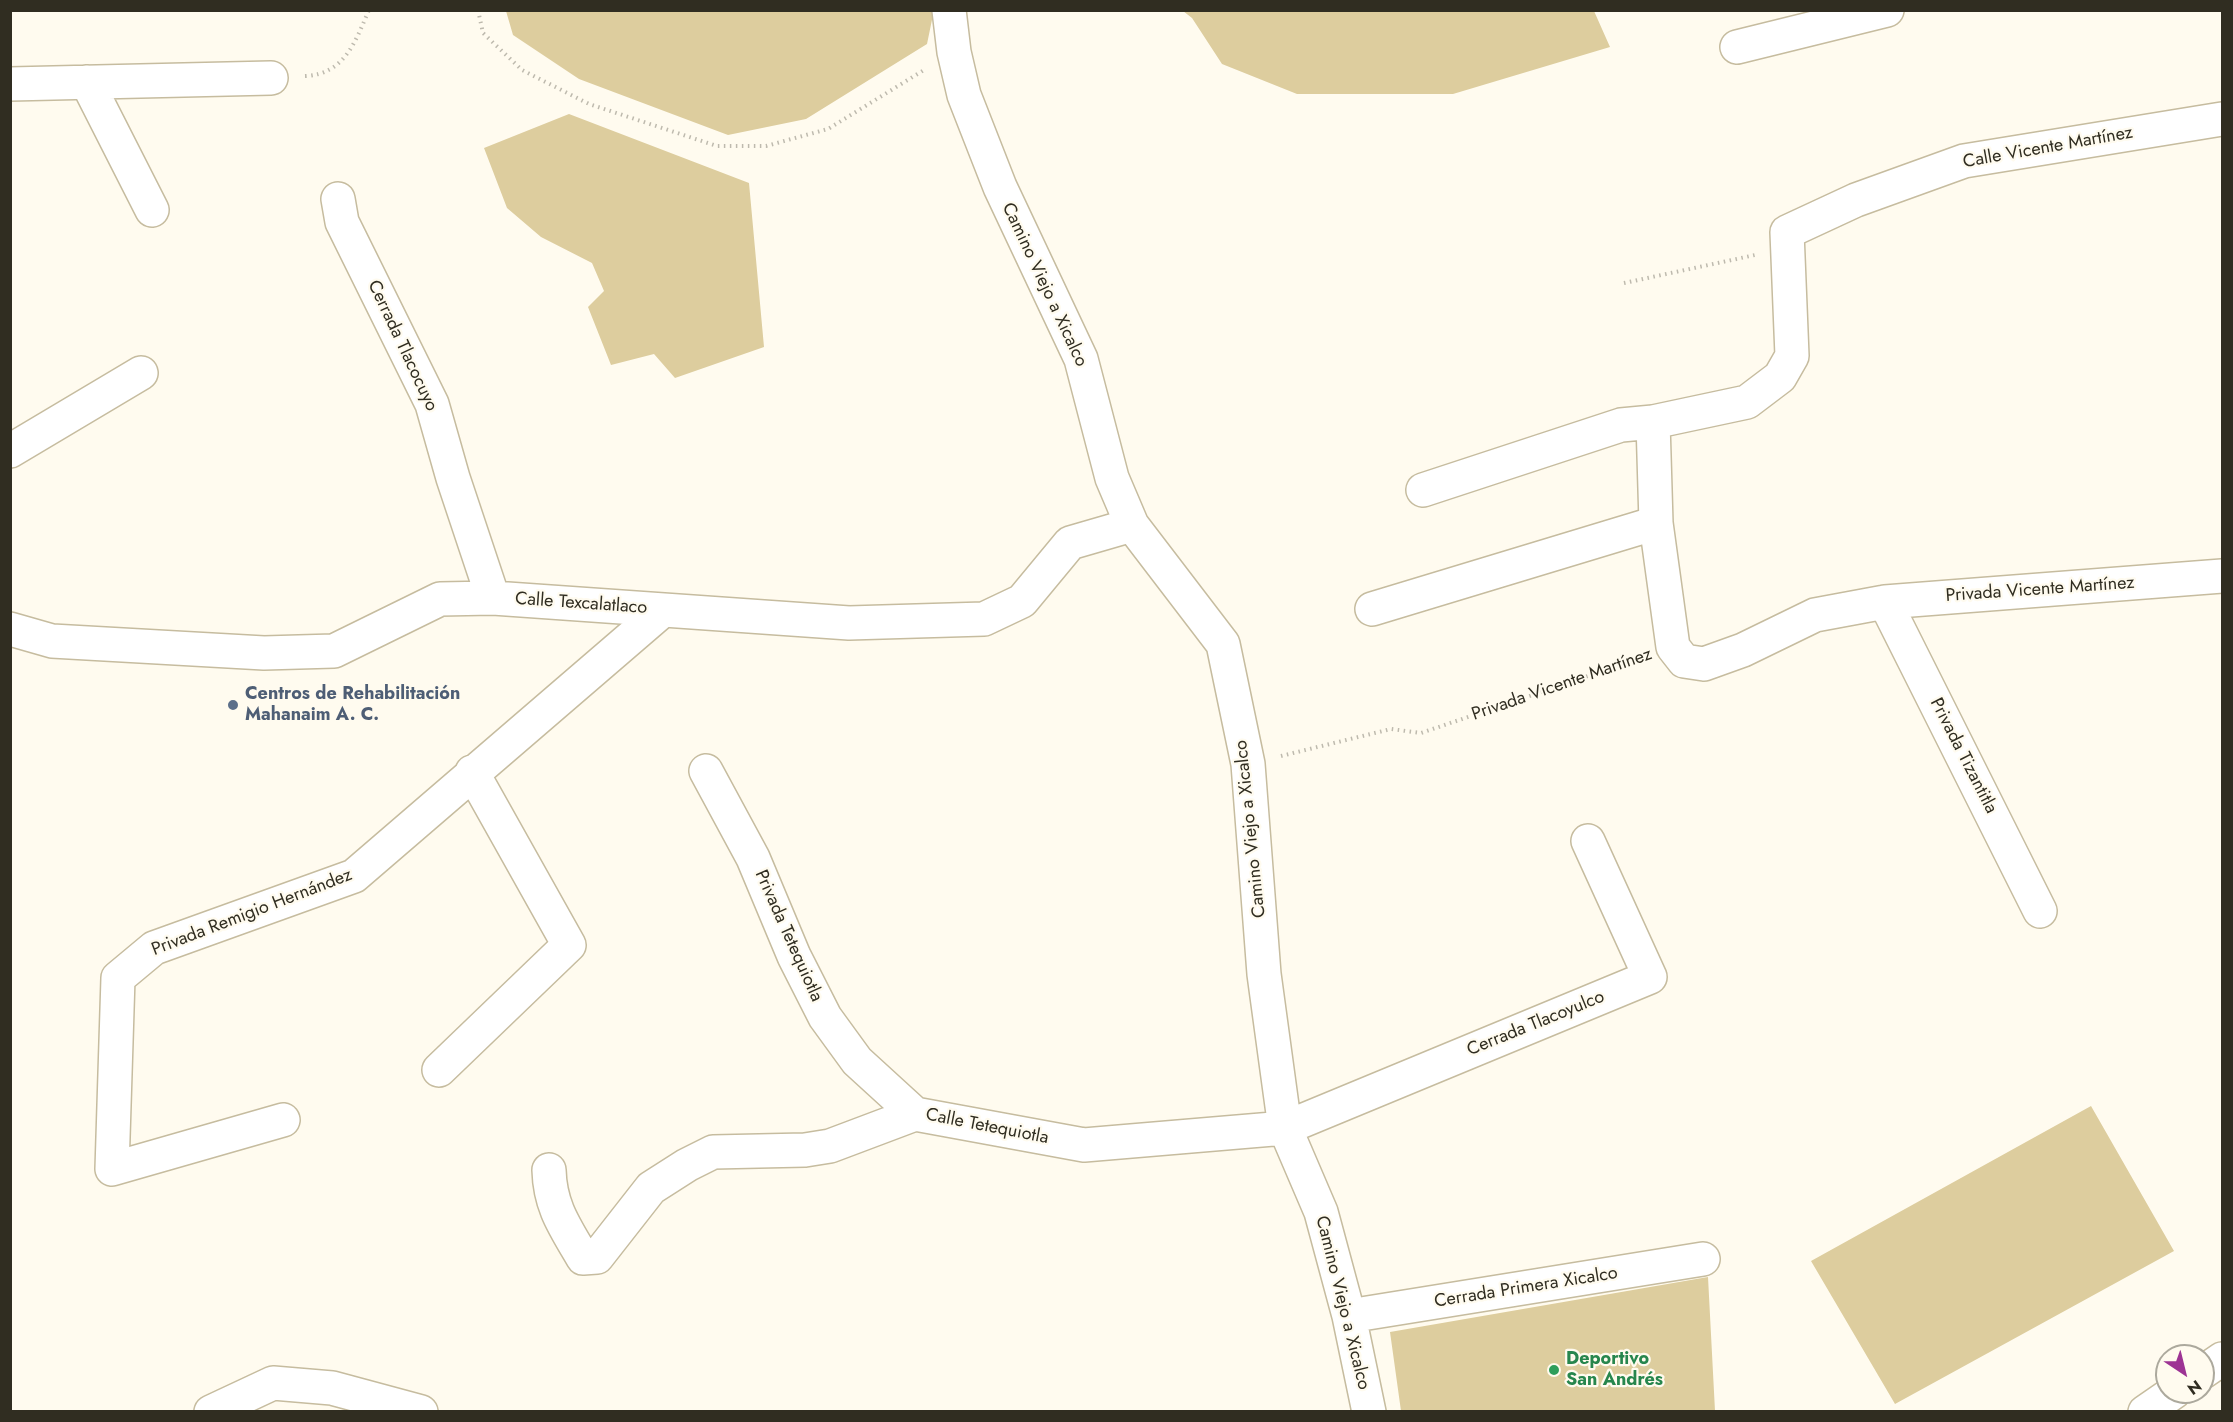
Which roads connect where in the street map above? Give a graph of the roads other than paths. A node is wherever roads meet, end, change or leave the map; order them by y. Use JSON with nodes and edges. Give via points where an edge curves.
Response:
{"nodes":[{"id":1,"x":949,"y":10,"type":"edge"},
{"id":2,"x":1887,"y":10,"type":"edge"},
{"id":3,"x":1737,"y":47,"type":"dead end"},
{"id":4,"x":271,"y":78,"type":"road end"},
{"id":5,"x":87,"y":82,"type":"junction"},
{"id":6,"x":10,"y":84,"type":"edge"},
{"id":7,"x":2223,"y":119,"type":"edge"},
{"id":8,"x":338,"y":200,"type":"dead end"},
{"id":9,"x":152,"y":210,"type":"dead end"},
{"id":10,"x":141,"y":374,"type":"dead end"},
{"id":11,"x":1653,"y":422,"type":"junction"},
{"id":12,"x":10,"y":451,"type":"edge"},
{"id":13,"x":1423,"y":490,"type":"dead end"},
{"id":14,"x":1656,"y":523,"type":"junction"},
{"id":15,"x":1132,"y":525,"type":"junction"},
{"id":16,"x":2223,"y":576,"type":"edge"},
{"id":17,"x":493,"y":598,"type":"junction"},
{"id":18,"x":1885,"y":602,"type":"junction"},
{"id":19,"x":1372,"y":609,"type":"dead end"},
{"id":20,"x":663,"y":610,"type":"junction"},
{"id":21,"x":10,"y":628,"type":"edge"},
{"id":22,"x":706,"y":771,"type":"dead end"},
{"id":23,"x":472,"y":772,"type":"junction"},
{"id":24,"x":1588,"y":841,"type":"dead end"},
{"id":25,"x":2040,"y":911,"type":"dead end"},
{"id":26,"x":439,"y":1070,"type":"dead end"},
{"id":27,"x":915,"y":1113,"type":"junction"},
{"id":28,"x":282,"y":1120,"type":"dead end"},
{"id":29,"x":1285,"y":1128,"type":"junction"},
{"id":30,"x":549,"y":1170,"type":"dead end"},
{"id":31,"x":1703,"y":1259,"type":"dead end"},
{"id":32,"x":1349,"y":1316,"type":"junction"},
{"id":33,"x":211,"y":1412,"type":"edge"},
{"id":34,"x":421,"y":1412,"type":"edge"},
{"id":35,"x":1368,"y":1412,"type":"edge"}],
"edges":[{"from":1,"to":15,"type":"street","name":"Camino Viejo a Xicalco","via":[[964,95],[1000,187],[1081,359],[1112,478]]},
{"from":2,"to":3,"type":"street"},
{"from":4,"to":5,"type":"street"},
{"from":5,"to":6,"type":"street"},
{"from":5,"to":9,"type":"street"},
{"from":7,"to":11,"type":"street","name":"Calle Vicente Martínez","via":[[1964,161],[1856,200],[1787,232],[1792,356],[1780,377],[1747,402]]},
{"from":8,"to":17,"type":"street","name":"Cerrada Tlacocuyo","via":[[342,222],[432,404]]},
{"from":10,"to":12,"type":"street"},
{"from":11,"to":13,"type":"street","via":[[1621,425]]},
{"from":11,"to":14,"type":"street"},
{"from":14,"to":18,"type":"street","name":"Privada Vicente Martínez","via":[[1673,647],[1684,662],[1704,664],[1815,615]]},
{"from":14,"to":19,"type":"street"},
{"from":15,"to":20,"type":"street","name":"Calle Texcalatlaco","via":[[1070,543],[1022,602],[984,619],[849,623]]},
{"from":15,"to":29,"type":"street","name":"Camino Viejo a Xicalco","via":[[1223,644],[1248,764],[1264,974]]},
{"from":16,"to":18,"type":"street","name":"Privada Vicente Martínez"},
{"from":17,"to":20,"type":"street","name":"Calle Texcalatlaco"},
{"from":17,"to":21,"type":"street","name":"Calle Texcalatlaco","via":[[440,598],[334,651],[264,653],[52,641]]},
{"from":18,"to":25,"type":"street","name":"Privada Tizantitla"},
{"from":20,"to":23,"type":"street","name":"Privada Remigio Hernández"},
{"from":22,"to":27,"type":"street","name":"Privada Tetequiotla","via":[[753,858],[794,956],[825,1017],[857,1061]]},
{"from":23,"to":26,"type":"street","via":[[569,945]]},
{"from":23,"to":28,"type":"street","name":"Privada Remigio Hernández","via":[[354,876],[154,948],[118,978],[112,1169]]},
{"from":24,"to":29,"type":"street","name":"Cerrada Tlacoyulco","via":[[1650,977]]},
{"from":27,"to":29,"type":"street","name":"Calle Tetequiotla","via":[[1084,1145]]},
{"from":27,"to":30,"type":"street","name":"Calle Tetequiotla","via":[[830,1146],[713,1152],[651,1188],[597,1257],[583,1258],[558,1215],[549,1189]]},
{"from":29,"to":32,"type":"street","name":"Camino Viejo a Xicalco","via":[[1321,1212]]},
{"from":31,"to":32,"type":"street","name":"Cerrada Primera Xicalco"},
{"from":32,"to":35,"type":"street","name":"Camino Viejo a Xicalco"},
{"from":33,"to":34,"type":"street","via":[[273,1383],[332,1388]]}]}
